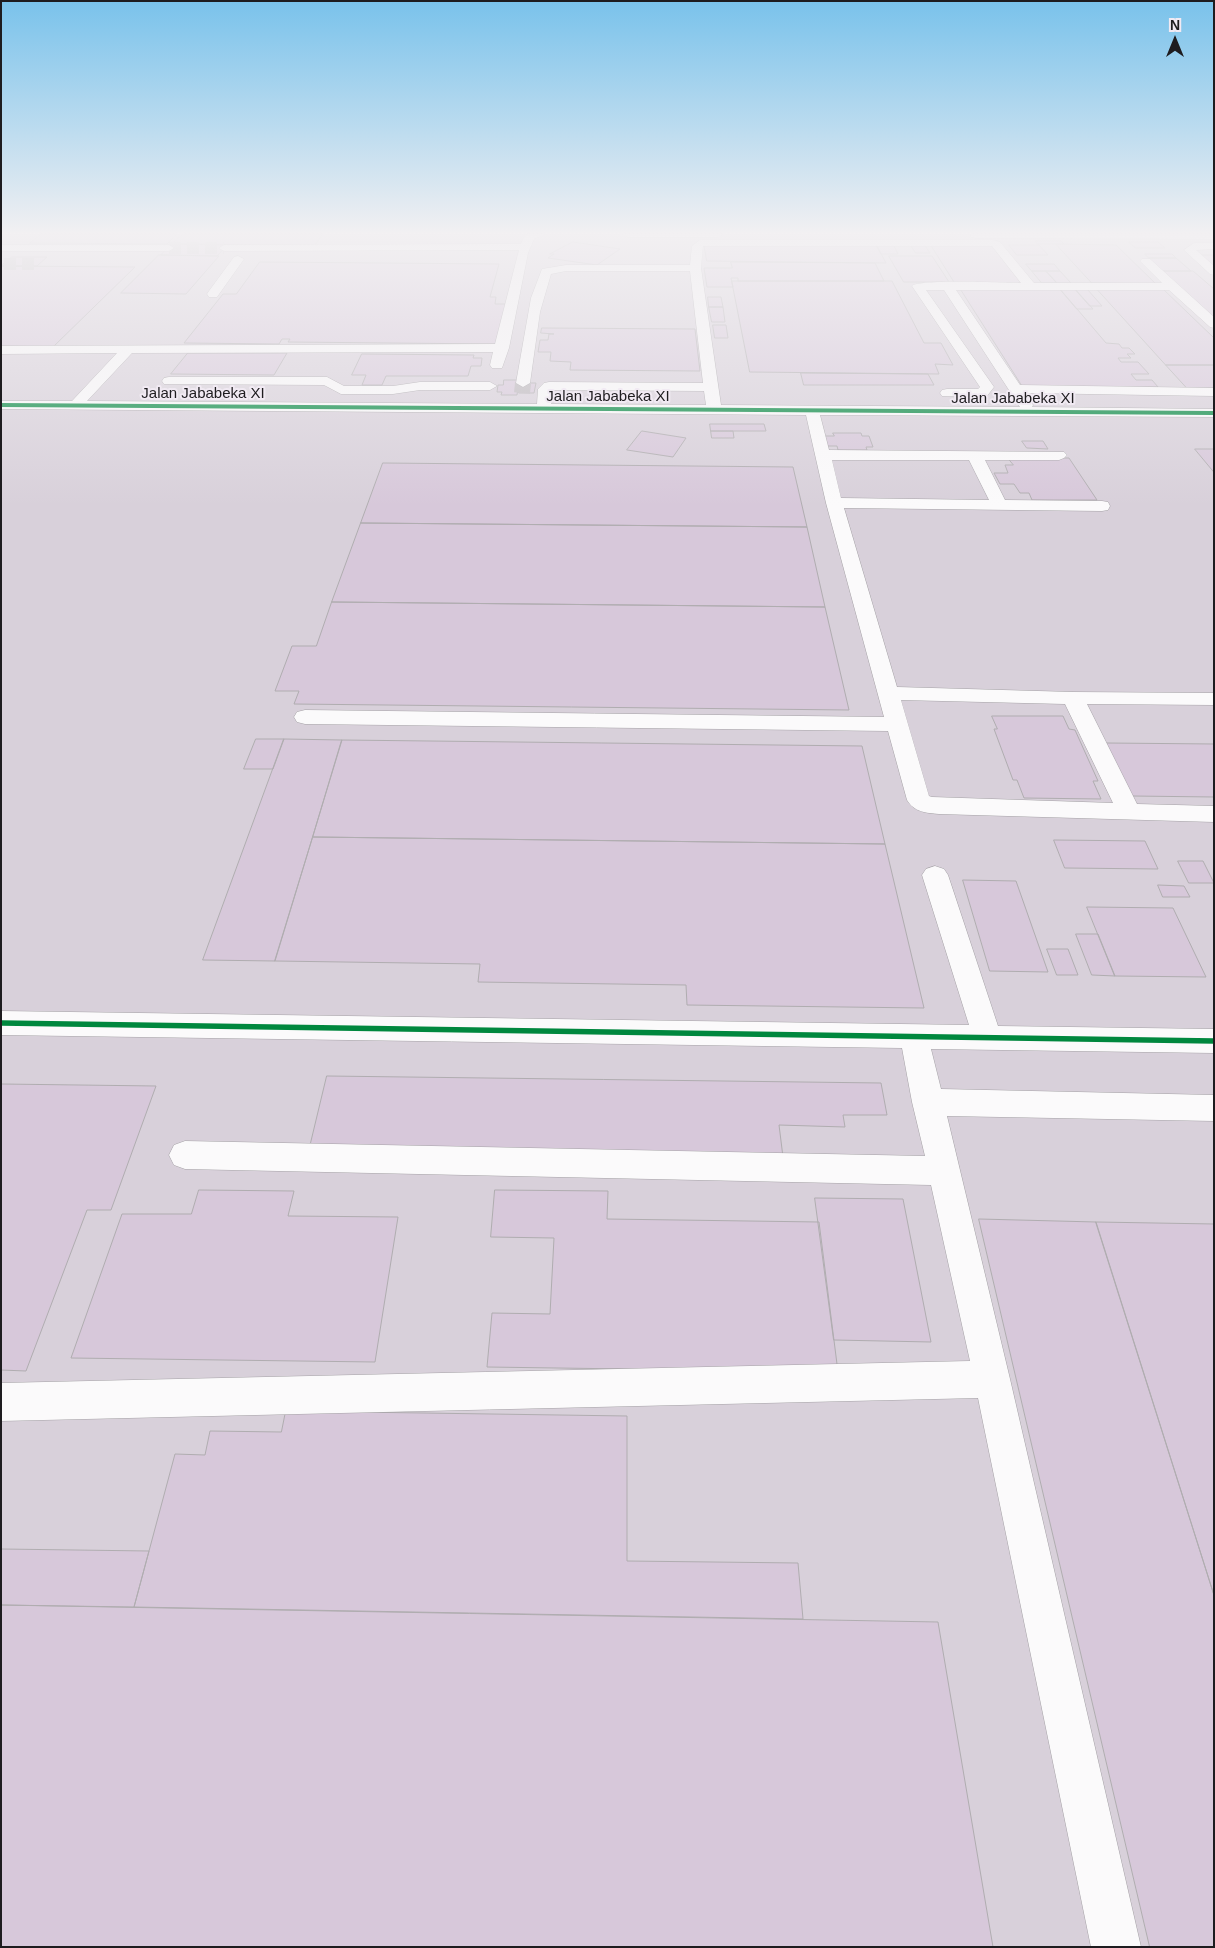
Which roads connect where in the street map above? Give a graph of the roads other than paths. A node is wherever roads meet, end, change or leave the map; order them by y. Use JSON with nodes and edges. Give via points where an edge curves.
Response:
{"nodes":[{"id":1,"x":506,"y":325,"type":"edge"},
{"id":2,"x":532,"y":325,"type":"edge"},
{"id":3,"x":702,"y":325,"type":"edge"},
{"id":4,"x":944,"y":325,"type":"edge"},
{"id":5,"x":973,"y":325,"type":"edge"},
{"id":6,"x":502,"y":348,"type":"junction"},
{"id":7,"x":1,"y":350,"type":"edge"},
{"id":8,"x":128,"y":350,"type":"junction"},
{"id":9,"x":331,"y":372,"type":"junction"},
{"id":10,"x":169,"y":381,"type":"dead end"},
{"id":11,"x":291,"y":381,"type":"junction"},
{"id":12,"x":490,"y":386,"type":"junction"},
{"id":13,"x":710,"y":387,"type":"junction"},
{"id":14,"x":1016,"y":388,"type":"junction"},
{"id":15,"x":1214,"y":392,"type":"edge"},
{"id":16,"x":934,"y":394,"type":"dead end"},
{"id":17,"x":1,"y":405,"type":"edge"},
{"id":18,"x":76,"y":405,"type":"junction"},
{"id":19,"x":484,"y":408,"type":"junction"},
{"id":20,"x":519,"y":408,"type":"junction"},
{"id":21,"x":544,"y":409,"type":"junction"},
{"id":22,"x":714,"y":410,"type":"junction"},
{"id":23,"x":812,"y":410,"type":"junction"},
{"id":24,"x":1030,"y":412,"type":"junction"},
{"id":25,"x":1214,"y":413,"type":"edge"},
{"id":26,"x":978,"y":450,"type":"junction"},
{"id":27,"x":822,"y":454,"type":"junction"},
{"id":28,"x":1059,"y":455,"type":"dead end"},
{"id":29,"x":834,"y":503,"type":"junction"},
{"id":30,"x":999,"y":504,"type":"junction"},
{"id":31,"x":1102,"y":506,"type":"dead end"},
{"id":32,"x":889,"y":693,"type":"junction"},
{"id":33,"x":1073,"y":698,"type":"junction"},
{"id":34,"x":1214,"y":699,"type":"edge"},
{"id":35,"x":305,"y":717,"type":"dead end"},
{"id":36,"x":897,"y":724,"type":"junction"},
{"id":37,"x":1129,"y":811,"type":"junction"},
{"id":38,"x":1214,"y":814,"type":"edge"},
{"id":39,"x":935,"y":875,"type":"dead end"},
{"id":40,"x":1,"y":1023,"type":"edge"},
{"id":41,"x":914,"y":1036,"type":"junction"},
{"id":42,"x":987,"y":1037,"type":"junction"},
{"id":43,"x":1214,"y":1041,"type":"edge"},
{"id":44,"x":927,"y":1102,"type":"junction"},
{"id":45,"x":1214,"y":1108,"type":"edge"},
{"id":46,"x":185,"y":1155,"type":"dead end"},
{"id":47,"x":945,"y":1171,"type":"junction"},
{"id":48,"x":992,"y":1380,"type":"junction"},
{"id":49,"x":1,"y":1402,"type":"edge"},
{"id":50,"x":1116,"y":1947,"type":"edge"}],
"edges":[{"from":1,"to":6,"type":"street"},
{"from":2,"to":20,"type":"street"},
{"from":3,"to":13,"type":"street"},
{"from":4,"to":16,"type":"street","via":[[986,386],[982,393]]},
{"from":5,"to":14,"type":"street"},
{"from":6,"to":8,"type":"street"},
{"from":6,"to":12,"type":"street"},
{"from":7,"to":8,"type":"street"},
{"from":8,"to":18,"type":"street"},
{"from":9,"to":11,"type":"street"},
{"from":9,"to":11,"type":"street","via":[[338,354],[308,354]]},
{"from":9,"to":12,"type":"street","via":[[341,390]]},
{"from":10,"to":11,"type":"street"},
{"from":12,"to":19,"type":"street"},
{"from":13,"to":21,"type":"street","via":[[549,386],[545,389]]},
{"from":13,"to":22,"type":"street"},
{"from":14,"to":15,"type":"street"},
{"from":14,"to":24,"type":"street"},
{"from":17,"to":18,"type":"street","name":"Jalan Jababeka XI"},
{"from":18,"to":19,"type":"street","name":"Jalan Jababeka XI"},
{"from":19,"to":20,"type":"street","name":"Jalan Jababeka XI"},
{"from":20,"to":21,"type":"street","name":"Jalan Jababeka XI"},
{"from":21,"to":22,"type":"street","name":"Jalan Jababeka XI"},
{"from":22,"to":23,"type":"street","name":"Jalan Jababeka XI","via":[[762,403]]},
{"from":23,"to":24,"type":"street","name":"Jalan Jababeka XI"},
{"from":23,"to":27,"type":"street"},
{"from":24,"to":25,"type":"street","name":"Jalan Jababeka XI"},
{"from":26,"to":27,"type":"street","via":[[892,448]]},
{"from":26,"to":28,"type":"street"},
{"from":26,"to":30,"type":"street"},
{"from":27,"to":29,"type":"street"},
{"from":29,"to":30,"type":"street"},
{"from":29,"to":32,"type":"street"},
{"from":30,"to":31,"type":"street"},
{"from":32,"to":33,"type":"street"},
{"from":32,"to":36,"type":"street"},
{"from":33,"to":34,"type":"street"},
{"from":33,"to":37,"type":"street"},
{"from":35,"to":36,"type":"street"},
{"from":36,"to":37,"type":"street","via":[[919,800],[927,805]]},
{"from":37,"to":38,"type":"street"},
{"from":39,"to":42,"type":"street"},
{"from":40,"to":41,"type":"street"},
{"from":41,"to":42,"type":"street"},
{"from":41,"to":44,"type":"street"},
{"from":42,"to":43,"type":"street"},
{"from":44,"to":45,"type":"street"},
{"from":44,"to":47,"type":"street"},
{"from":46,"to":47,"type":"street"},
{"from":47,"to":48,"type":"street"},
{"from":48,"to":49,"type":"street"},
{"from":48,"to":50,"type":"street"}]}
